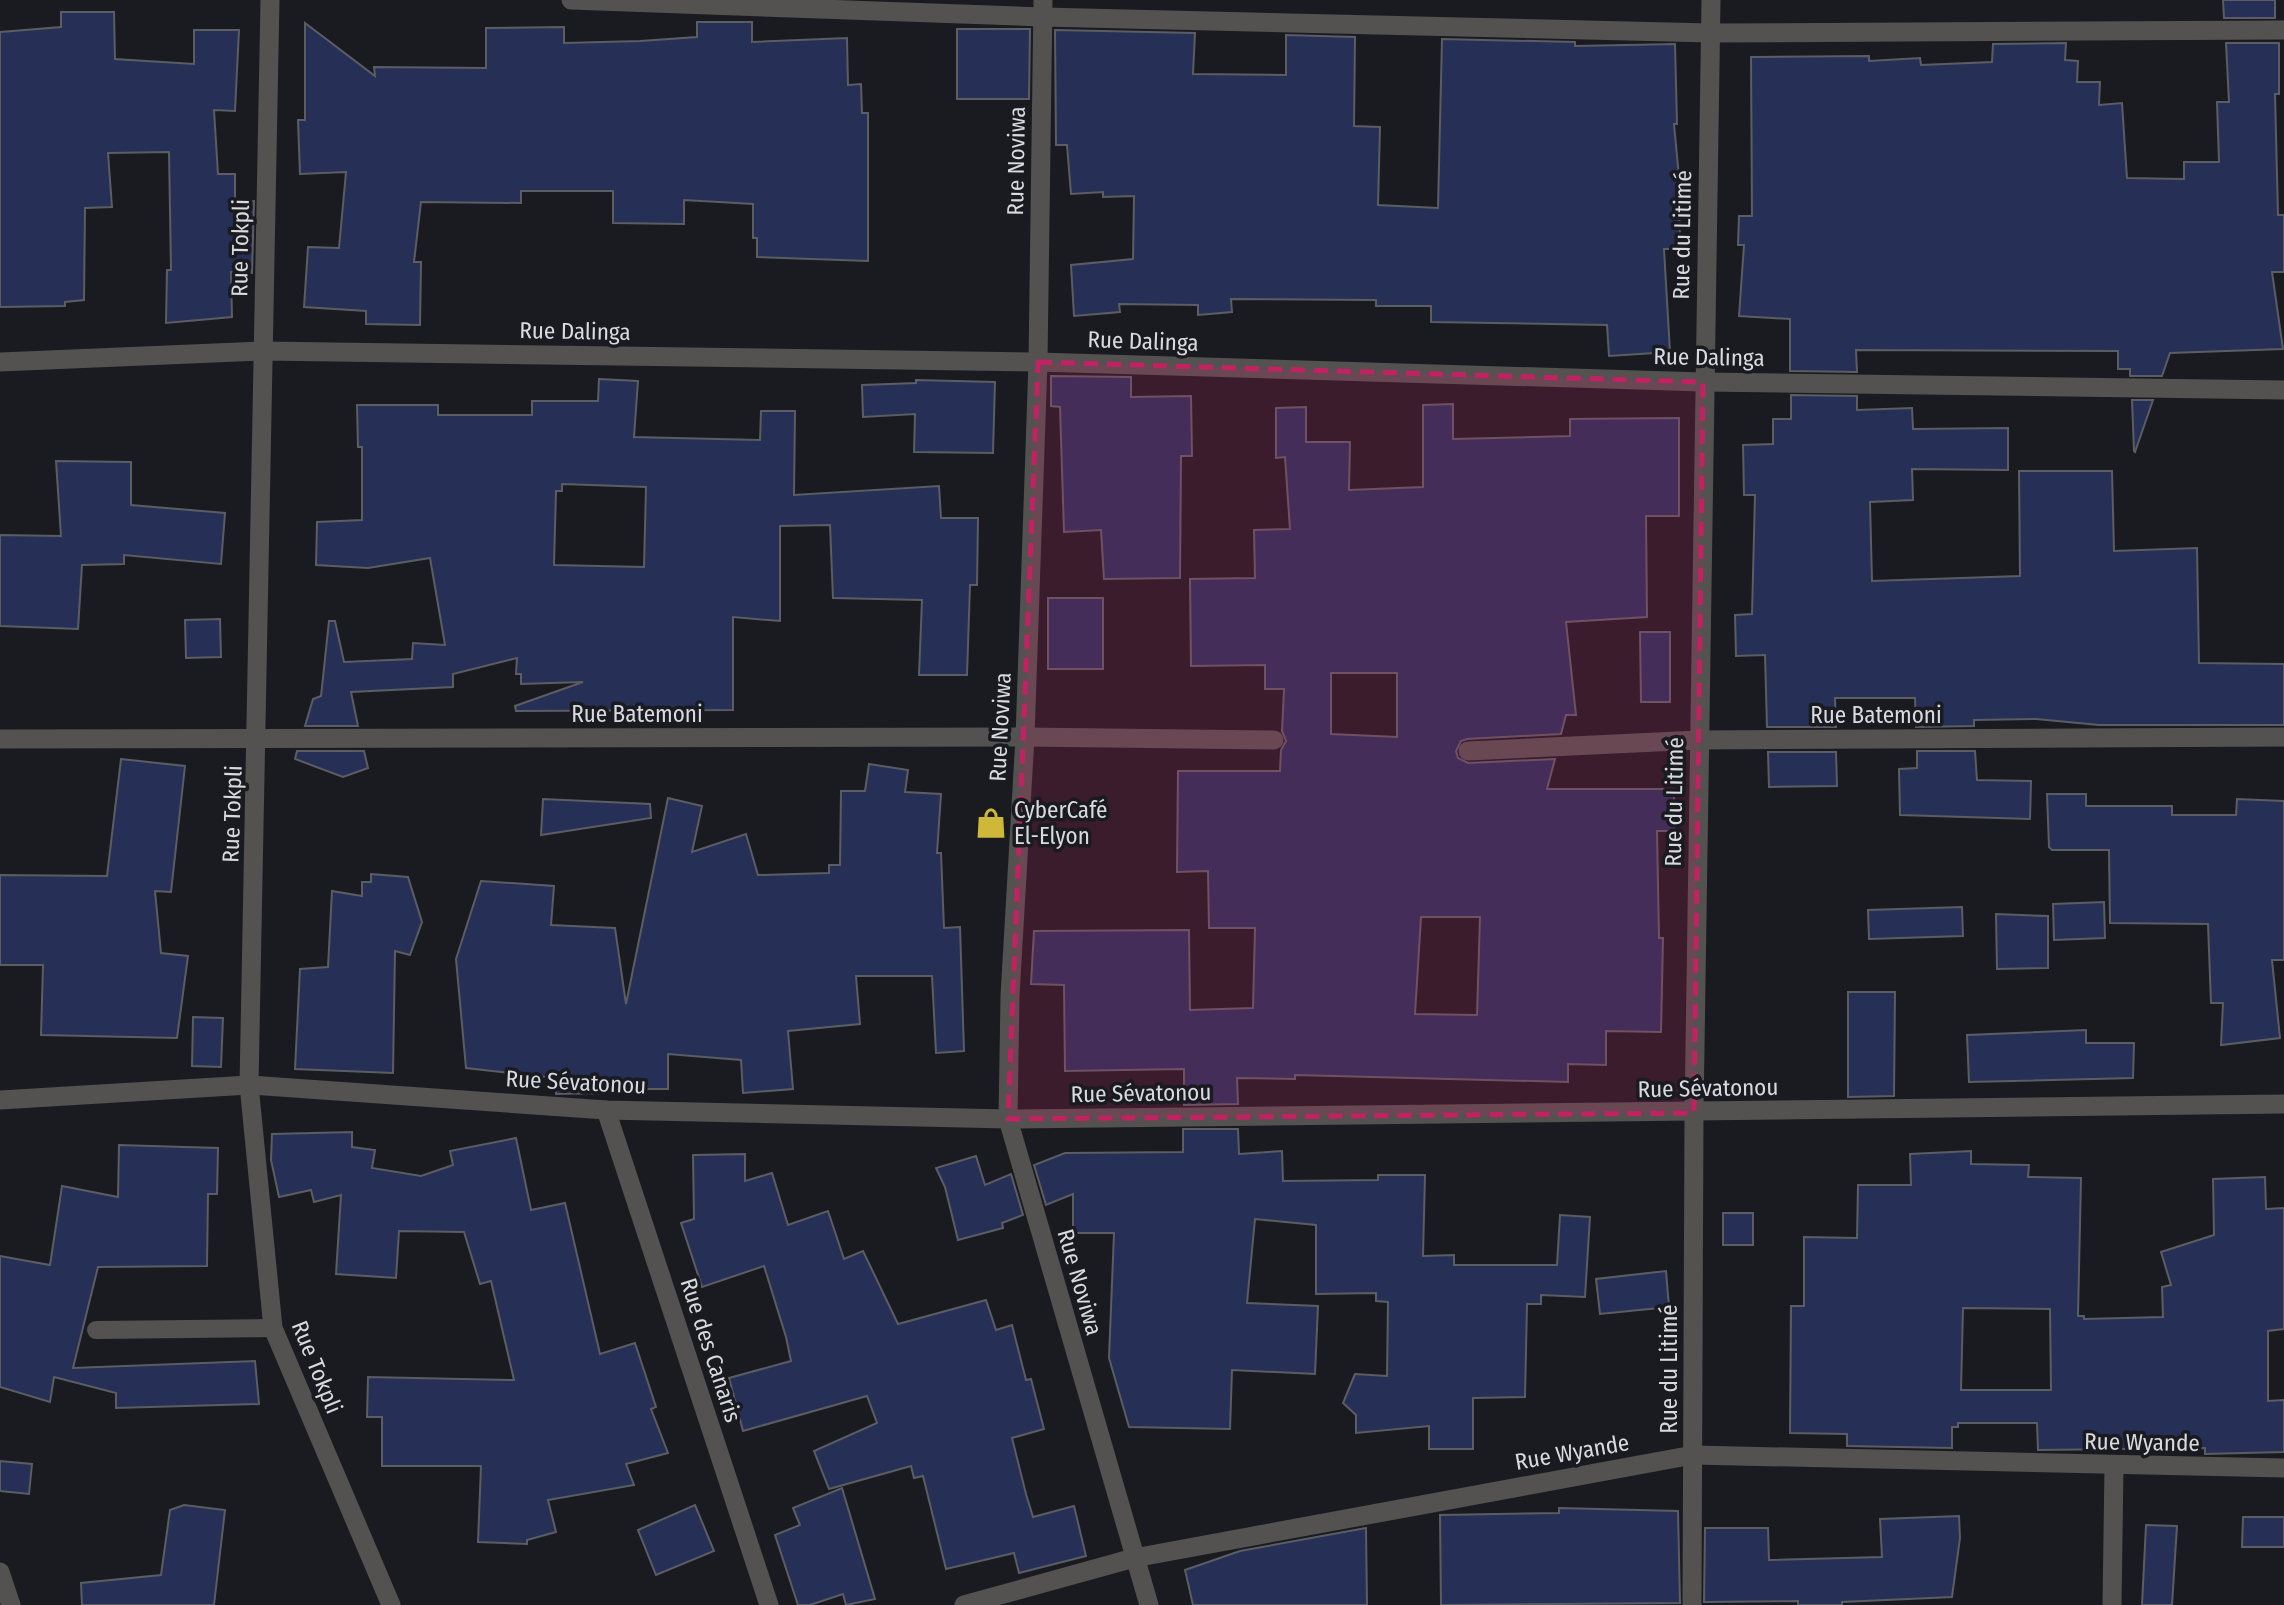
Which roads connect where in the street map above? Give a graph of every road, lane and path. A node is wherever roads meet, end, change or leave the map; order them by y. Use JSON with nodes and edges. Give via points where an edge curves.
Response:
{"nodes":[{"id":1,"x":270,"y":0,"type":"edge"},
{"id":2,"x":570,"y":0,"type":"edge"},
{"id":3,"x":1711,"y":0,"type":"edge"},
{"id":4,"x":1043,"y":8,"type":"edge"},
{"id":5,"x":2284,"y":30,"type":"edge"},
{"id":6,"x":1711,"y":33,"type":"junction"},
{"id":7,"x":263,"y":351,"type":"junction"},
{"id":8,"x":0,"y":362,"type":"edge"},
{"id":9,"x":1038,"y":362,"type":"junction"},
{"id":10,"x":1703,"y":382,"type":"junction"},
{"id":11,"x":2284,"y":390,"type":"edge"},
{"id":12,"x":1025,"y":737,"type":"junction"},
{"id":13,"x":2284,"y":737,"type":"edge"},
{"id":14,"x":0,"y":739,"type":"edge"},
{"id":15,"x":258,"y":740,"type":"junction"},
{"id":16,"x":1274,"y":740,"type":"dead end"},
{"id":17,"x":1699,"y":740,"type":"junction"},
{"id":18,"x":1468,"y":751,"type":"dead end"},
{"id":19,"x":250,"y":1085,"type":"junction"},
{"id":20,"x":0,"y":1100,"type":"edge"},
{"id":21,"x":2284,"y":1104,"type":"edge"},
{"id":22,"x":606,"y":1110,"type":"junction"},
{"id":23,"x":1694,"y":1113,"type":"junction"},
{"id":24,"x":1008,"y":1119,"type":"junction"},
{"id":25,"x":273,"y":1328,"type":"junction"},
{"id":26,"x":96,"y":1329,"type":"dead end"},
{"id":27,"x":1693,"y":1455,"type":"junction"},
{"id":28,"x":2114,"y":1466,"type":"junction"},
{"id":29,"x":2284,"y":1468,"type":"edge"},
{"id":30,"x":1134,"y":1558,"type":"junction"},
{"id":31,"x":0,"y":1572,"type":"edge"},
{"id":32,"x":11,"y":1605,"type":"edge"},
{"id":33,"x":391,"y":1605,"type":"edge"},
{"id":34,"x":769,"y":1605,"type":"edge"},
{"id":35,"x":964,"y":1605,"type":"edge"},
{"id":36,"x":1149,"y":1605,"type":"edge"},
{"id":37,"x":1692,"y":1605,"type":"edge"},
{"id":38,"x":2112,"y":1605,"type":"edge"}],
"edges":[{"from":1,"to":7,"type":"street","name":"Rue Tokpli"},
{"from":2,"to":4,"type":"street"},
{"from":3,"to":6,"type":"street","name":"Rue du Litimé"},
{"from":4,"to":6,"type":"street"},
{"from":4,"to":9,"type":"street","name":"Rue Noviwa"},
{"from":5,"to":6,"type":"street"},
{"from":6,"to":10,"type":"street","name":"Rue du Litimé"},
{"from":7,"to":8,"type":"street","name":"Rue Dalinga"},
{"from":7,"to":9,"type":"street","name":"Rue Dalinga"},
{"from":7,"to":15,"type":"street","name":"Rue Tokpli"},
{"from":9,"to":10,"type":"street","name":"Rue Dalinga"},
{"from":9,"to":12,"type":"street","name":"Rue Noviwa"},
{"from":10,"to":11,"type":"street","name":"Rue Dalinga"},
{"from":10,"to":17,"type":"street","name":"Rue du Litimé"},
{"from":12,"to":15,"type":"street","name":"Rue Batemoni"},
{"from":12,"to":16,"type":"street","name":"Rue Batemoni"},
{"from":12,"to":24,"type":"street","name":"Rue Noviwa"},
{"from":13,"to":17,"type":"street","name":"Rue Batemoni"},
{"from":14,"to":15,"type":"street","name":"Rue Batemoni"},
{"from":15,"to":19,"type":"street","name":"Rue Tokpli"},
{"from":17,"to":18,"type":"street","name":"Rue Batemoni"},
{"from":17,"to":23,"type":"street","name":"Rue du Litimé"},
{"from":19,"to":20,"type":"street","name":"Rue Sévatonou"},
{"from":19,"to":22,"type":"street","name":"Rue Sévatonou"},
{"from":19,"to":25,"type":"street","name":"Rue Tokpli"},
{"from":21,"to":23,"type":"street","name":"Rue Sévatonou"},
{"from":22,"to":24,"type":"street","name":"Rue Sévatonou"},
{"from":22,"to":34,"type":"street","name":"Rue des Canaris"},
{"from":23,"to":24,"type":"street","name":"Rue Sévatonou"},
{"from":23,"to":27,"type":"street","name":"Rue du Litimé"},
{"from":24,"to":30,"type":"street","name":"Rue Noviwa"},
{"from":25,"to":26,"type":"lane"},
{"from":25,"to":33,"type":"street","name":"Rue Tokpli"},
{"from":27,"to":28,"type":"street","name":"Rue Wyande"},
{"from":27,"to":30,"type":"street","name":"Rue Wyande"},
{"from":27,"to":37,"type":"street","name":"Rue du Litimé"},
{"from":28,"to":29,"type":"street","name":"Rue Wyande"},
{"from":28,"to":38,"type":"street"},
{"from":30,"to":35,"type":"street","name":"Rue Wyande"},
{"from":30,"to":36,"type":"street","name":"Rue Noviwa"},
{"from":31,"to":32,"type":"street"}]}
